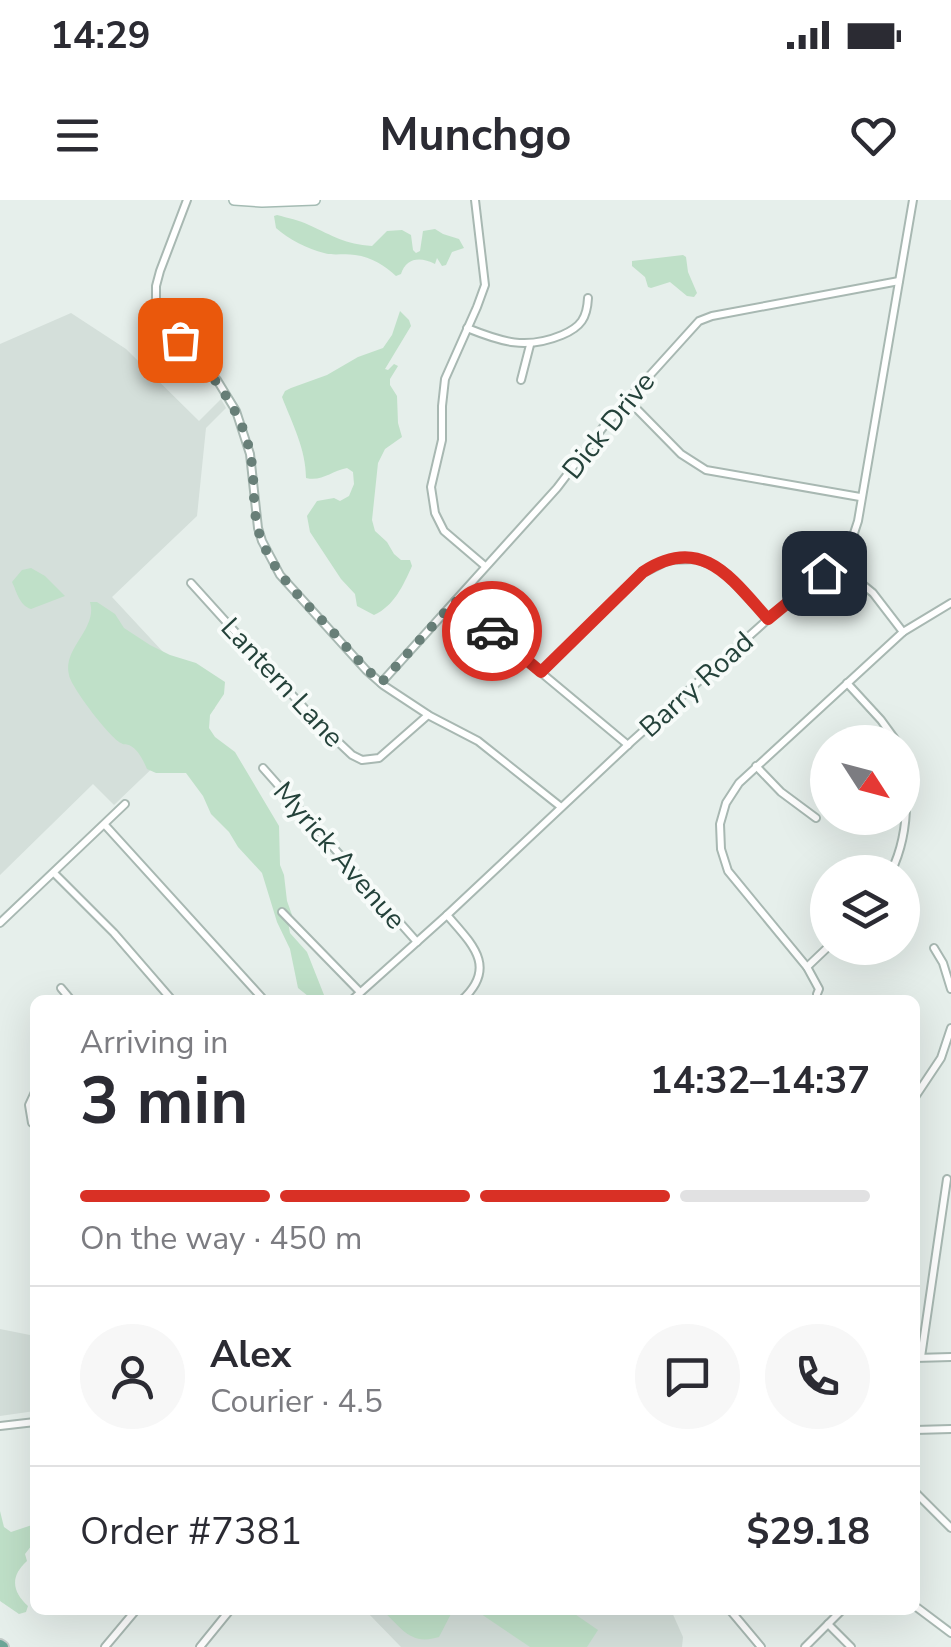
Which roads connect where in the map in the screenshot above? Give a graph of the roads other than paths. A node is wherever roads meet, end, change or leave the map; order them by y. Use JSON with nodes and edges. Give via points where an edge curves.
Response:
{"nodes":[{"id":1,"x":186,"y":200,"type":"edge"},
{"id":2,"x":234,"y":200,"type":"edge"},
{"id":3,"x":316,"y":200,"type":"edge"},
{"id":4,"x":475,"y":200,"type":"edge"},
{"id":5,"x":913,"y":200,"type":"edge"},
{"id":6,"x":899,"y":281,"type":"junction"},
{"id":7,"x":588,"y":298,"type":"dead end"},
{"id":8,"x":468,"y":328,"type":"junction"},
{"id":9,"x":530,"y":344,"type":"junction"},
{"id":10,"x":521,"y":380,"type":"dead end"},
{"id":11,"x":628,"y":399,"type":"junction"},
{"id":12,"x":861,"y":498,"type":"junction"},
{"id":13,"x":836,"y":563,"type":"junction"},
{"id":14,"x":486,"y":566,"type":"junction"},
{"id":15,"x":192,"y":583,"type":"dead end"},
{"id":16,"x":455,"y":601,"type":"junction"},
{"id":17,"x":951,"y":603,"type":"edge"},
{"id":18,"x":768,"y":619,"type":"junction"},
{"id":19,"x":903,"y":632,"type":"junction"},
{"id":20,"x":541,"y":672,"type":"junction"},
{"id":21,"x":381,"y":683,"type":"junction"},
{"id":22,"x":847,"y":683,"type":"junction"},
{"id":23,"x":428,"y":715,"type":"junction"},
{"id":24,"x":885,"y":725,"type":"edge"},
{"id":25,"x":628,"y":745,"type":"junction"},
{"id":26,"x":756,"y":766,"type":"junction"},
{"id":27,"x":264,"y":768,"type":"dead end"},
{"id":28,"x":125,"y":804,"type":"dead end"},
{"id":29,"x":561,"y":808,"type":"junction"},
{"id":30,"x":810,"y":814,"type":"edge"},
{"id":31,"x":104,"y":825,"type":"junction"},
{"id":32,"x":54,"y":873,"type":"junction"},
{"id":33,"x":282,"y":912,"type":"dead end"},
{"id":34,"x":447,"y":915,"type":"junction"},
{"id":35,"x":0,"y":923,"type":"edge"},
{"id":36,"x":417,"y":942,"type":"junction"},
{"id":37,"x":934,"y":948,"type":"dead end"},
{"id":38,"x":808,"y":967,"type":"joint"},
{"id":39,"x":61,"y":988,"type":"dead end"},
{"id":40,"x":951,"y":990,"type":"edge"},
{"id":41,"x":360,"y":992,"type":"junction"},
{"id":42,"x":817,"y":994,"type":"dead end"},
{"id":43,"x":67,"y":995,"type":"edge"},
{"id":44,"x":168,"y":995,"type":"edge"},
{"id":45,"x":259,"y":995,"type":"edge"},
{"id":46,"x":357,"y":995,"type":"edge"},
{"id":47,"x":468,"y":995,"type":"edge"},
{"id":48,"x":951,"y":1028,"type":"edge"},
{"id":49,"x":920,"y":1090,"type":"edge"},
{"id":50,"x":947,"y":1179,"type":"dead end"},
{"id":51,"x":920,"y":1345,"type":"edge"},
{"id":52,"x":920,"y":1357,"type":"edge"},
{"id":53,"x":951,"y":1357,"type":"edge"},
{"id":54,"x":30,"y":1423,"type":"edge"},
{"id":55,"x":0,"y":1426,"type":"edge"},
{"id":56,"x":920,"y":1430,"type":"edge"},
{"id":57,"x":951,"y":1430,"type":"edge"},
{"id":58,"x":920,"y":1497,"type":"edge"},
{"id":59,"x":951,"y":1527,"type":"edge"},
{"id":60,"x":920,"y":1610,"type":"edge"},
{"id":61,"x":132,"y":1615,"type":"edge"},
{"id":62,"x":226,"y":1615,"type":"edge"},
{"id":63,"x":734,"y":1615,"type":"edge"},
{"id":64,"x":837,"y":1615,"type":"edge"},
{"id":65,"x":828,"y":1624,"type":"junction"},
{"id":66,"x":951,"y":1633,"type":"edge"},
{"id":67,"x":106,"y":1647,"type":"edge"},
{"id":68,"x":200,"y":1647,"type":"edge"},
{"id":69,"x":761,"y":1647,"type":"edge"},
{"id":70,"x":806,"y":1647,"type":"edge"},
{"id":71,"x":851,"y":1647,"type":"edge"}],
"edges":[{"from":1,"to":21,"type":"street","via":[[156,286],[160,312],[236,411],[250,454],[258,528],[280,574]]},
{"from":2,"to":3,"type":"main road"},
{"from":4,"to":8,"type":"street","via":[[485,279]]},
{"from":5,"to":6,"type":"street","name":"Barry Road"},
{"from":6,"to":11,"type":"street","name":"Dick Drive","via":[[705,317]]},
{"from":6,"to":12,"type":"street","name":"Barry Road"},
{"from":7,"to":9,"type":"street","via":[[578,326]]},
{"from":8,"to":9,"type":"street"},
{"from":8,"to":14,"type":"street","via":[[444,385],[431,487],[444,530]]},
{"from":9,"to":10,"type":"street"},
{"from":11,"to":12,"type":"street","via":[[706,470]]},
{"from":11,"to":14,"type":"street","name":"Dick Drive"},
{"from":12,"to":13,"type":"street","name":"Barry Road","via":[[852,540]]},
{"from":13,"to":18,"type":"street","name":"Barry Road"},
{"from":13,"to":19,"type":"street","via":[[873,593]]},
{"from":14,"to":16,"type":"street","name":"Dick Drive"},
{"from":15,"to":23,"type":"street","name":"Lantern Lane","via":[[356,758],[384,755]]},
{"from":16,"to":20,"type":"street"},
{"from":16,"to":21,"type":"street","name":"Dick Drive"},
{"from":17,"to":19,"type":"street"},
{"from":18,"to":20,"type":"street","via":[[714,565],[668,560],[643,572]]},
{"from":18,"to":25,"type":"street","name":"Barry Road"},
{"from":19,"to":22,"type":"street"},
{"from":20,"to":25,"type":"street"},
{"from":21,"to":23,"type":"street"},
{"from":22,"to":24,"type":"street"},
{"from":22,"to":26,"type":"street"},
{"from":23,"to":29,"type":"street","via":[[478,741]]},
{"from":25,"to":29,"type":"street","name":"Barry Road"},
{"from":26,"to":30,"type":"street"},
{"from":26,"to":38,"type":"street","via":[[726,803],[723,860]]},
{"from":27,"to":36,"type":"street","name":"Myrick Avenue"},
{"from":28,"to":31,"type":"street"},
{"from":29,"to":34,"type":"street","name":"Barry Road"},
{"from":31,"to":32,"type":"street"},
{"from":31,"to":45,"type":"street"},
{"from":32,"to":35,"type":"street"},
{"from":32,"to":44,"type":"street"},
{"from":33,"to":41,"type":"street"},
{"from":34,"to":36,"type":"street","name":"Barry Road"},
{"from":34,"to":47,"type":"street","via":[[479,956],[479,977]]},
{"from":36,"to":41,"type":"street","name":"Barry Road"},
{"from":37,"to":40,"type":"street"},
{"from":38,"to":42,"type":"street"},
{"from":39,"to":43,"type":"street"},
{"from":41,"to":46,"type":"street","name":"Barry Road"},
{"from":48,"to":49,"type":"street"},
{"from":50,"to":51,"type":"street"},
{"from":52,"to":53,"type":"street"},
{"from":54,"to":55,"type":"street"},
{"from":56,"to":57,"type":"street"},
{"from":58,"to":59,"type":"street"},
{"from":60,"to":66,"type":"street"},
{"from":61,"to":67,"type":"street"},
{"from":62,"to":68,"type":"street"},
{"from":63,"to":69,"type":"street"},
{"from":64,"to":65,"type":"street"},
{"from":65,"to":70,"type":"street"},
{"from":65,"to":71,"type":"street"}]}
